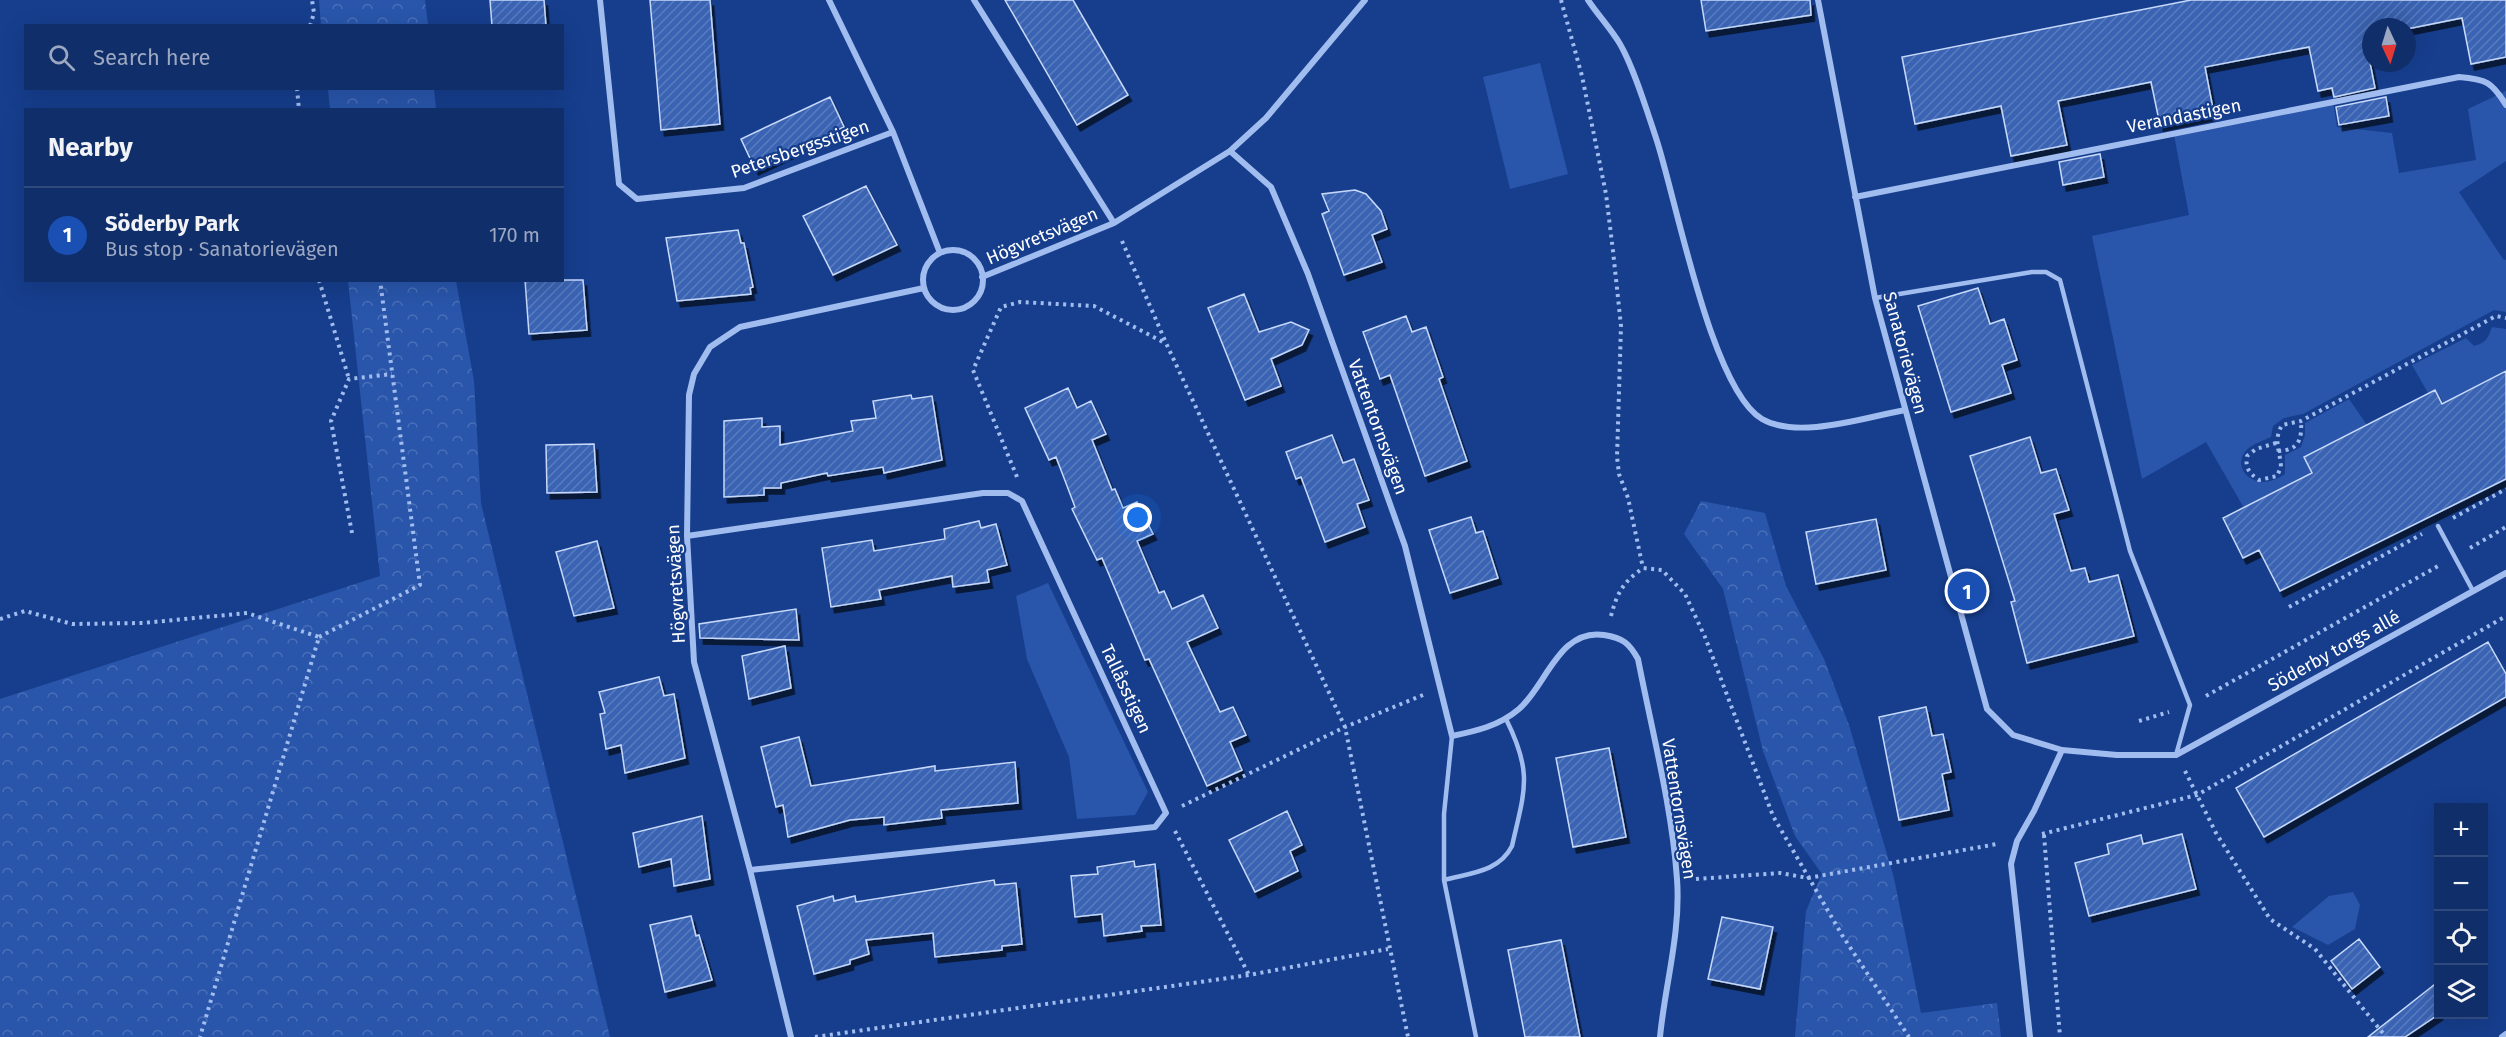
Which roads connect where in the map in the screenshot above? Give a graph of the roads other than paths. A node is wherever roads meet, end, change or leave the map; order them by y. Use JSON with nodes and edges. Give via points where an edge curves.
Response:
{"nodes":[{"id":1,"x":600,"y":0,"type":"edge"},
{"id":2,"x":829,"y":0,"type":"edge"},
{"id":3,"x":974,"y":0,"type":"edge"},
{"id":4,"x":1365,"y":0,"type":"edge"},
{"id":5,"x":1588,"y":0,"type":"edge"},
{"id":6,"x":1818,"y":0,"type":"edge"},
{"id":7,"x":2506,"y":105,"type":"edge"},
{"id":8,"x":893,"y":132,"type":"junction"},
{"id":9,"x":1230,"y":151,"type":"junction"},
{"id":10,"x":1855,"y":197,"type":"junction"},
{"id":11,"x":1114,"y":223,"type":"junction"},
{"id":12,"x":940,"y":253,"type":"junction"},
{"id":13,"x":982,"y":277,"type":"junction"},
{"id":14,"x":924,"y":288,"type":"junction"},
{"id":15,"x":1875,"y":298,"type":"junction"},
{"id":16,"x":1905,"y":410,"type":"junction"},
{"id":17,"x":2438,"y":526,"type":"road end"},
{"id":18,"x":687,"y":536,"type":"junction"},
{"id":19,"x":2506,"y":573,"type":"edge"},
{"id":20,"x":2474,"y":591,"type":"junction"},
{"id":21,"x":1506,"y":718,"type":"junction"},
{"id":22,"x":1452,"y":736,"type":"junction"},
{"id":23,"x":2062,"y":750,"type":"junction"},
{"id":24,"x":2176,"y":754,"type":"junction"},
{"id":25,"x":750,"y":870,"type":"junction"},
{"id":26,"x":1444,"y":879,"type":"junction"},
{"id":27,"x":2506,"y":1034,"type":"edge"},
{"id":28,"x":791,"y":1037,"type":"edge"},
{"id":29,"x":1476,"y":1037,"type":"edge"},
{"id":30,"x":1660,"y":1037,"type":"edge"},
{"id":31,"x":2030,"y":1037,"type":"edge"},
{"id":32,"x":2502,"y":1037,"type":"edge"}],
"edges":[{"from":1,"to":8,"type":"street","name":"Petersbergsstigen","via":[[619,184],[637,199],[744,188]]},
{"from":2,"to":8,"type":"street","name":"Petersbergsstigen"},
{"from":3,"to":11,"type":"street"},
{"from":4,"to":9,"type":"street","via":[[1266,118]]},
{"from":5,"to":16,"type":"street","via":[[1621,45],[1656,138],[1707,316],[1731,384],[1747,406],[1762,419],[1783,427],[1805,428]]},
{"from":6,"to":10,"type":"street","name":"Sanatorievägen"},
{"from":7,"to":10,"type":"street","name":"Verandastigen","via":[[2495,87],[2480,79],[2459,77]]},
{"from":8,"to":12,"type":"street","name":"Petersbergsstigen"},
{"from":9,"to":11,"type":"street"},
{"from":9,"to":22,"type":"street","name":"Vattentornsvägen","via":[[1271,187],[1308,274],[1405,546]]},
{"from":10,"to":15,"type":"street","name":"Sanatorievägen"},
{"from":11,"to":13,"type":"street","name":"Högvretsvägen"},
{"from":12,"to":13,"type":"street","via":[[951,249],[963,252],[973,258]]},
{"from":12,"to":14,"type":"street","via":[[925,270]]},
{"from":13,"to":14,"type":"street","via":[[977,299],[955,310],[941,308]]},
{"from":14,"to":18,"type":"street","name":"Högvretsvägen","via":[[740,327],[710,347],[694,374],[689,395]]},
{"from":15,"to":16,"type":"street","name":"Sanatorievägen"},
{"from":15,"to":24,"type":"lane","via":[[2032,272],[2046,272],[2060,280],[2130,551],[2190,705]]},
{"from":16,"to":23,"type":"street","name":"Sanatorievägen","via":[[1987,709],[2013,735]]},
{"from":17,"to":20,"type":"lane"},
{"from":18,"to":25,"type":"street","name":"Högvretsvägen","via":[[694,662]]},
{"from":18,"to":25,"type":"street","name":"Tallåsstigen","via":[[1008,493],[1022,501],[1165,805],[1166,813],[1155,827]]},
{"from":19,"to":20,"type":"street","name":"Söderby torgs allé"},
{"from":20,"to":24,"type":"street","name":"Söderby torgs allé"},
{"from":21,"to":22,"type":"street","via":[[1483,730]]},
{"from":21,"to":26,"type":"lane","via":[[1520,747],[1525,780],[1512,846],[1497,866]]},
{"from":21,"to":30,"type":"street","name":"Vattentornsvägen","via":[[1521,708],[1564,649],[1578,639],[1593,633],[1611,636],[1628,642],[1638,659],[1678,880],[1676,931]]},
{"from":22,"to":26,"type":"lane","name":"Vattentornsvägen","via":[[1444,814]]},
{"from":23,"to":24,"type":"street","via":[[2117,755]]},
{"from":23,"to":31,"type":"street","via":[[2017,841],[2011,864]]},
{"from":25,"to":28,"type":"street","name":"Högvretsvägen"},
{"from":26,"to":29,"type":"lane","name":"Vattentornsvägen"},
{"from":27,"to":32,"type":"street"}]}
